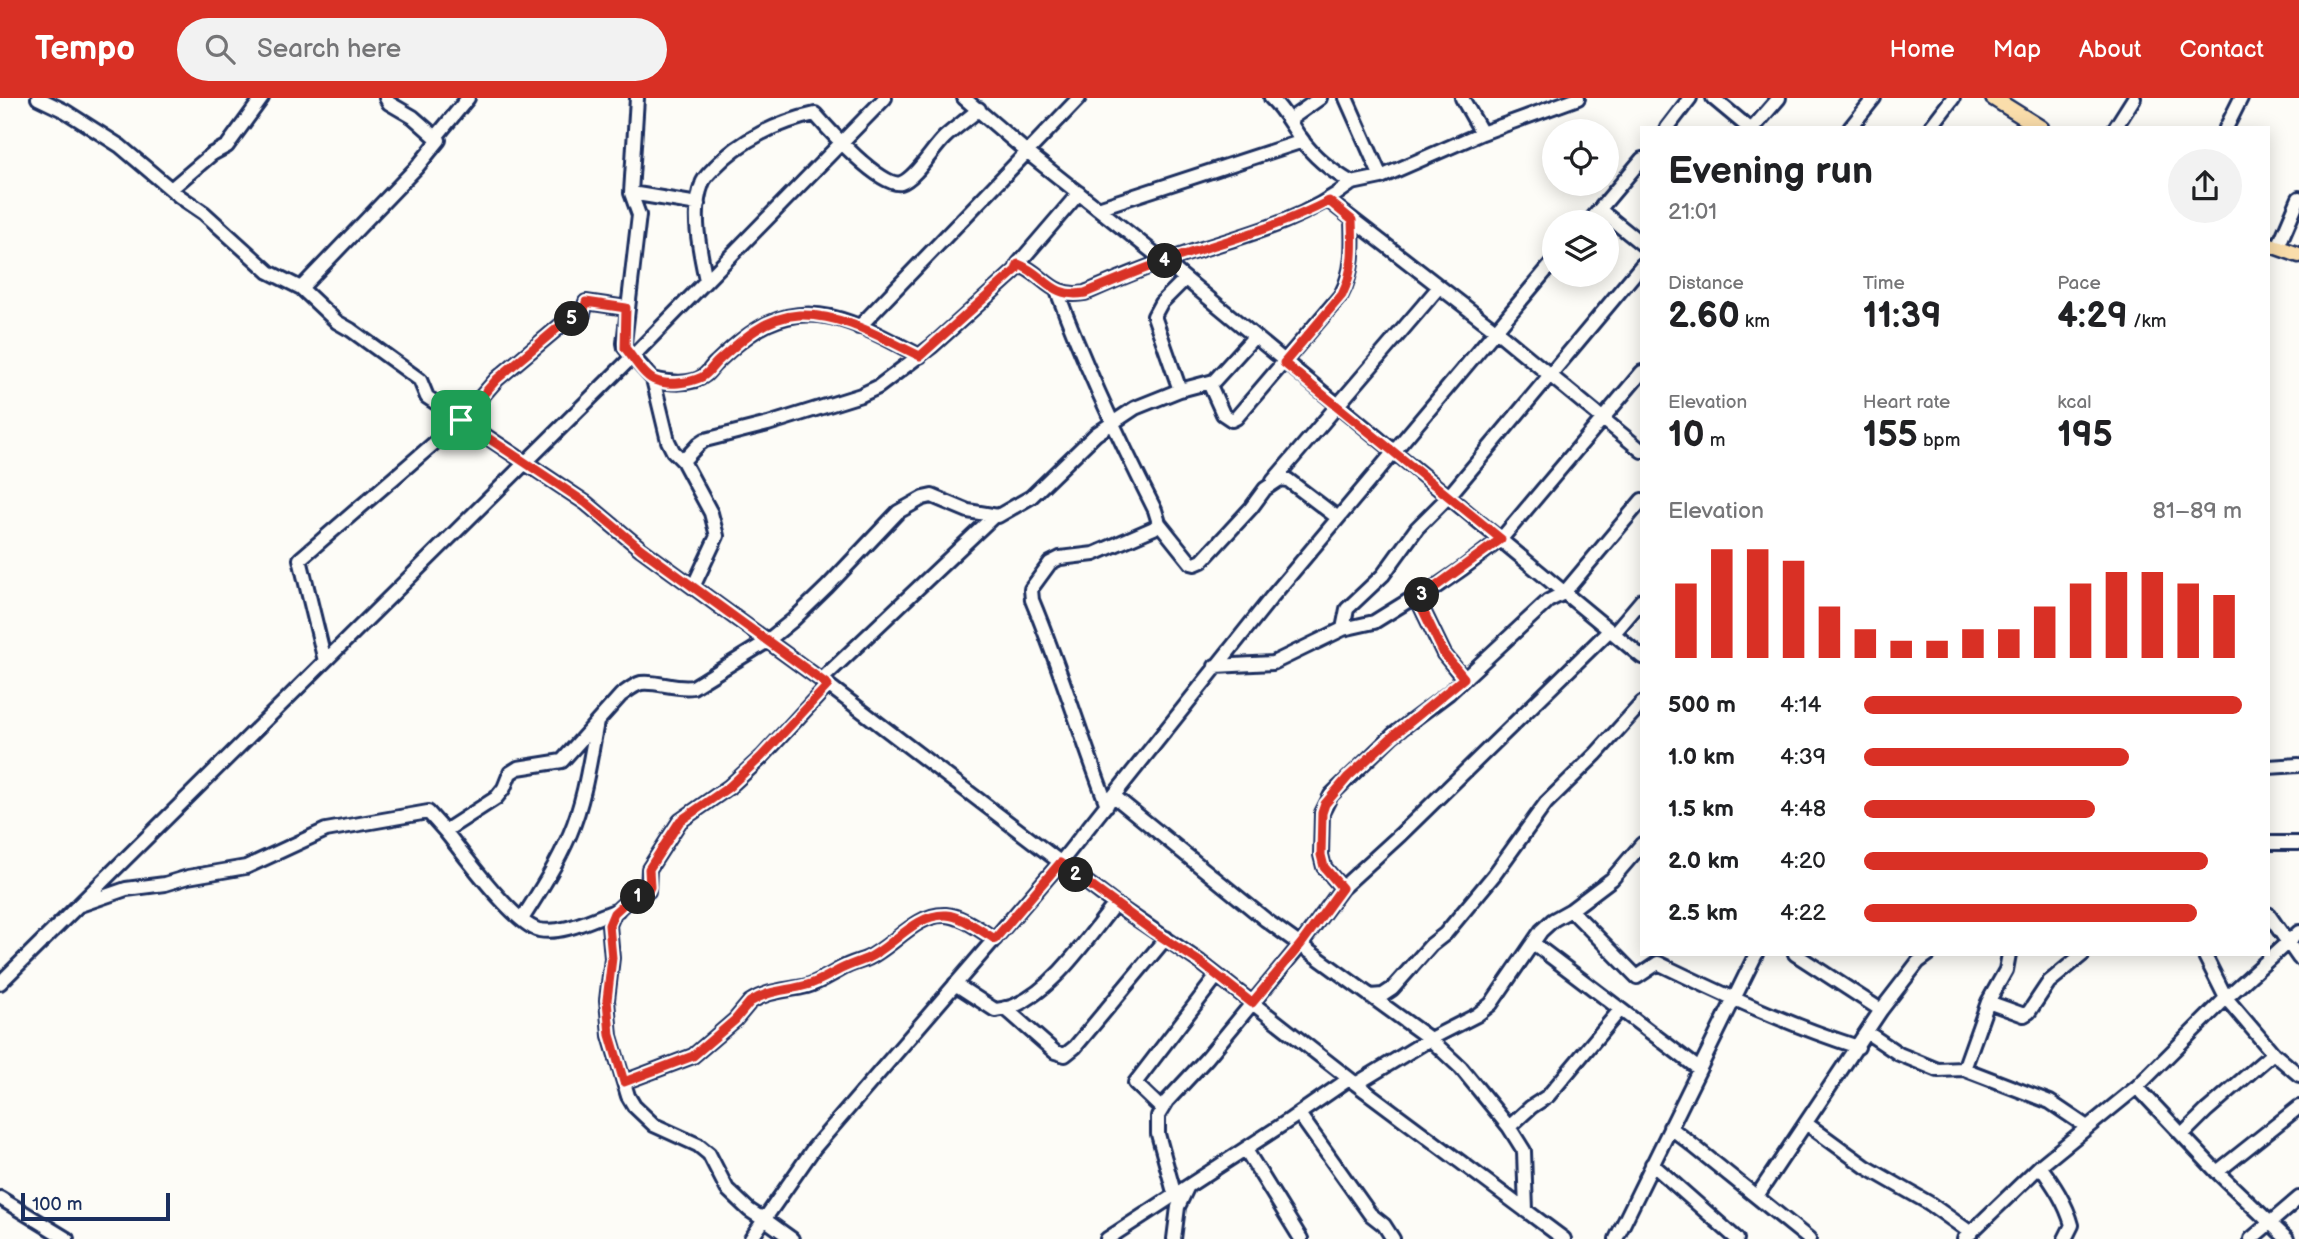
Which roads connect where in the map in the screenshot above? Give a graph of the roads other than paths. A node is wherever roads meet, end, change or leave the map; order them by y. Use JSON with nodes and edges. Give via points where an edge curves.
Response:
{"nodes":[{"id":1,"x":38,"y":98,"type":"edge"},
{"id":2,"x":262,"y":98,"type":"edge"},
{"id":3,"x":386,"y":98,"type":"edge"},
{"id":4,"x":468,"y":98,"type":"edge"},
{"id":5,"x":637,"y":98,"type":"edge"},
{"id":6,"x":885,"y":98,"type":"edge"},
{"id":7,"x":964,"y":98,"type":"edge"},
{"id":8,"x":1079,"y":98,"type":"edge"},
{"id":9,"x":1273,"y":98,"type":"edge"},
{"id":10,"x":1320,"y":98,"type":"edge"},
{"id":11,"x":1346,"y":98,"type":"edge"},
{"id":12,"x":1462,"y":98,"type":"edge"},
{"id":13,"x":1578,"y":98,"type":"edge"},
{"id":14,"x":1690,"y":98,"type":"edge"},
{"id":15,"x":1713,"y":98,"type":"edge"},
{"id":16,"x":1779,"y":98,"type":"edge"},
{"id":17,"x":1874,"y":98,"type":"edge"},
{"id":18,"x":1953,"y":98,"type":"edge"},
{"id":19,"x":1993,"y":98,"type":"edge"},
{"id":20,"x":2134,"y":98,"type":"edge"},
{"id":21,"x":2241,"y":98,"type":"edge"},
{"id":22,"x":979,"y":109,"type":"junction"},
{"id":23,"x":1289,"y":120,"type":"junction"},
{"id":24,"x":1669,"y":126,"type":"edge"},
{"id":25,"x":1748,"y":126,"type":"edge"},
{"id":26,"x":1753,"y":126,"type":"edge"},
{"id":27,"x":1852,"y":126,"type":"edge"},
{"id":28,"x":1932,"y":126,"type":"edge"},
{"id":29,"x":2031,"y":126,"type":"edge"},
{"id":30,"x":2116,"y":126,"type":"edge"},
{"id":31,"x":2227,"y":126,"type":"edge"},
{"id":32,"x":1482,"y":134,"type":"junction"},
{"id":33,"x":436,"y":137,"type":"junction"},
{"id":34,"x":1303,"y":141,"type":"junction"},
{"id":35,"x":842,"y":142,"type":"junction"},
{"id":36,"x":1028,"y":153,"type":"junction"},
{"id":37,"x":1640,"y":161,"type":"edge"},
{"id":38,"x":1381,"y":177,"type":"junction"},
{"id":39,"x":1352,"y":183,"type":"junction"},
{"id":40,"x":171,"y":189,"type":"junction"},
{"id":41,"x":631,"y":193,"type":"junction"},
{"id":42,"x":1079,"y":193,"type":"junction"},
{"id":43,"x":2299,"y":198,"type":"edge"},
{"id":44,"x":1329,"y":201,"type":"junction"},
{"id":45,"x":698,"y":204,"type":"junction"},
{"id":46,"x":1098,"y":208,"type":"junction"},
{"id":47,"x":1600,"y":210,"type":"edge"},
{"id":48,"x":1352,"y":220,"type":"junction"},
{"id":49,"x":1619,"y":225,"type":"edge"},
{"id":50,"x":1640,"y":242,"type":"edge"},
{"id":51,"x":2273,"y":245,"type":"edge"},
{"id":52,"x":2299,"y":255,"type":"edge"},
{"id":53,"x":1164,"y":261,"type":"junction"},
{"id":54,"x":1018,"y":264,"type":"junction"},
{"id":55,"x":1640,"y":267,"type":"edge"},
{"id":56,"x":1542,"y":275,"type":"edge"},
{"id":57,"x":1185,"y":279,"type":"junction"},
{"id":58,"x":706,"y":280,"type":"junction"},
{"id":59,"x":1438,"y":287,"type":"junction"},
{"id":60,"x":302,"y":288,"type":"junction"},
{"id":61,"x":1058,"y":291,"type":"junction"},
{"id":62,"x":626,"y":308,"type":"junction"},
{"id":63,"x":859,"y":327,"type":"junction"},
{"id":64,"x":1494,"y":330,"type":"junction"},
{"id":65,"x":1254,"y":337,"type":"junction"},
{"id":66,"x":920,"y":356,"type":"junction"},
{"id":67,"x":632,"y":357,"type":"junction"},
{"id":68,"x":1284,"y":363,"type":"junction"},
{"id":69,"x":1640,"y":374,"type":"edge"},
{"id":70,"x":1549,"y":375,"type":"junction"},
{"id":71,"x":653,"y":379,"type":"junction"},
{"id":72,"x":1209,"y":383,"type":"junction"},
{"id":73,"x":1180,"y":390,"type":"junction"},
{"id":74,"x":1337,"y":405,"type":"junction"},
{"id":75,"x":1602,"y":419,"type":"junction"},
{"id":76,"x":461,"y":420,"type":"junction"},
{"id":77,"x":1111,"y":424,"type":"junction"},
{"id":78,"x":1640,"y":449,"type":"edge"},
{"id":79,"x":1394,"y":452,"type":"junction"},
{"id":80,"x":683,"y":461,"type":"junction"},
{"id":81,"x":525,"y":462,"type":"junction"},
{"id":82,"x":1272,"y":482,"type":"junction"},
{"id":83,"x":1448,"y":497,"type":"junction"},
{"id":84,"x":1640,"y":502,"type":"edge"},
{"id":85,"x":995,"y":516,"type":"junction"},
{"id":86,"x":1338,"y":518,"type":"junction"},
{"id":87,"x":1159,"y":523,"type":"junction"},
{"id":88,"x":1501,"y":539,"type":"junction"},
{"id":89,"x":694,"y":585,"type":"junction"},
{"id":90,"x":1564,"y":593,"type":"junction"},
{"id":91,"x":1416,"y":596,"type":"junction"},
{"id":92,"x":1640,"y":602,"type":"edge"},
{"id":93,"x":1343,"y":629,"type":"junction"},
{"id":94,"x":1612,"y":631,"type":"junction"},
{"id":95,"x":766,"y":642,"type":"junction"},
{"id":96,"x":1640,"y":655,"type":"edge"},
{"id":97,"x":325,"y":661,"type":"junction"},
{"id":98,"x":1216,"y":666,"type":"junction"},
{"id":99,"x":1464,"y":678,"type":"junction"},
{"id":100,"x":824,"y":682,"type":"junction"},
{"id":101,"x":1640,"y":706,"type":"edge"},
{"id":102,"x":597,"y":720,"type":"junction"},
{"id":103,"x":2299,"y":765,"type":"edge"},
{"id":104,"x":2270,"y":767,"type":"edge"},
{"id":105,"x":1111,"y":801,"type":"junction"},
{"id":106,"x":445,"y":831,"type":"junction"},
{"id":107,"x":2270,"y":843,"type":"edge"},
{"id":108,"x":2299,"y":843,"type":"edge"},
{"id":109,"x":1640,"y":846,"type":"edge"},
{"id":110,"x":1060,"y":863,"type":"junction"},
{"id":111,"x":1342,"y":888,"type":"junction"},
{"id":112,"x":1115,"y":904,"type":"junction"},
{"id":113,"x":80,"y":905,"type":"junction"},
{"id":114,"x":618,"y":909,"type":"junction"},
{"id":115,"x":1571,"y":910,"type":"junction"},
{"id":116,"x":2270,"y":917,"type":"edge"},
{"id":117,"x":522,"y":919,"type":"junction"},
{"id":118,"x":2299,"y":932,"type":"edge"},
{"id":119,"x":1166,"y":938,"type":"junction"},
{"id":120,"x":995,"y":939,"type":"junction"},
{"id":121,"x":1532,"y":943,"type":"junction"},
{"id":122,"x":2288,"y":943,"type":"junction"},
{"id":123,"x":1301,"y":944,"type":"junction"},
{"id":124,"x":1755,"y":956,"type":"edge"},
{"id":125,"x":1798,"y":956,"type":"edge"},
{"id":126,"x":2009,"y":956,"type":"edge"},
{"id":127,"x":2081,"y":956,"type":"edge"},
{"id":128,"x":2205,"y":956,"type":"edge"},
{"id":129,"x":1913,"y":958,"type":"edge"},
{"id":130,"x":2299,"y":958,"type":"edge"},
{"id":131,"x":1217,"y":976,"type":"junction"},
{"id":132,"x":0,"y":983,"type":"edge"},
{"id":133,"x":955,"y":984,"type":"junction"},
{"id":134,"x":1370,"y":996,"type":"junction"},
{"id":135,"x":2226,"y":998,"type":"junction"},
{"id":136,"x":1734,"y":999,"type":"junction"},
{"id":137,"x":1988,"y":1002,"type":"junction"},
{"id":138,"x":1252,"y":1003,"type":"junction"},
{"id":139,"x":1005,"y":1008,"type":"junction"},
{"id":140,"x":1620,"y":1010,"type":"junction"},
{"id":141,"x":1881,"y":1010,"type":"junction"},
{"id":142,"x":1868,"y":1033,"type":"junction"},
{"id":143,"x":1430,"y":1040,"type":"junction"},
{"id":144,"x":1858,"y":1047,"type":"junction"},
{"id":145,"x":2273,"y":1053,"type":"junction"},
{"id":146,"x":1699,"y":1069,"type":"junction"},
{"id":147,"x":1964,"y":1069,"type":"junction"},
{"id":148,"x":2299,"y":1075,"type":"edge"},
{"id":149,"x":1352,"y":1081,"type":"junction"},
{"id":150,"x":624,"y":1082,"type":"junction"},
{"id":151,"x":2137,"y":1087,"type":"junction"},
{"id":152,"x":2299,"y":1107,"type":"edge"},
{"id":153,"x":1162,"y":1109,"type":"junction"},
{"id":154,"x":1299,"y":1114,"type":"junction"},
{"id":155,"x":1807,"y":1124,"type":"junction"},
{"id":156,"x":1509,"y":1127,"type":"junction"},
{"id":157,"x":1670,"y":1127,"type":"junction"},
{"id":158,"x":2087,"y":1127,"type":"junction"},
{"id":159,"x":2182,"y":1136,"type":"junction"},
{"id":160,"x":1245,"y":1150,"type":"junction"},
{"id":161,"x":1652,"y":1164,"type":"junction"},
{"id":162,"x":2039,"y":1166,"type":"junction"},
{"id":163,"x":2217,"y":1172,"type":"junction"},
{"id":164,"x":1187,"y":1188,"type":"junction"},
{"id":165,"x":1175,"y":1196,"type":"junction"},
{"id":166,"x":1757,"y":1196,"type":"junction"},
{"id":167,"x":0,"y":1198,"type":"edge"},
{"id":168,"x":2299,"y":1198,"type":"edge"},
{"id":169,"x":1527,"y":1211,"type":"junction"},
{"id":170,"x":766,"y":1217,"type":"junction"},
{"id":171,"x":2268,"y":1223,"type":"junction"},
{"id":172,"x":1968,"y":1236,"type":"edge"},
{"id":173,"x":67,"y":1239,"type":"edge"},
{"id":174,"x":751,"y":1239,"type":"edge"},
{"id":175,"x":792,"y":1239,"type":"edge"},
{"id":176,"x":1107,"y":1239,"type":"edge"},
{"id":177,"x":1174,"y":1239,"type":"edge"},
{"id":178,"x":1301,"y":1239,"type":"edge"},
{"id":179,"x":1393,"y":1239,"type":"edge"},
{"id":180,"x":1564,"y":1239,"type":"edge"},
{"id":181,"x":1616,"y":1239,"type":"edge"},
{"id":182,"x":1737,"y":1239,"type":"edge"},
{"id":183,"x":1809,"y":1239,"type":"edge"},
{"id":184,"x":2065,"y":1239,"type":"edge"},
{"id":185,"x":2251,"y":1239,"type":"edge"},
{"id":186,"x":2287,"y":1239,"type":"edge"}],
"edges":[{"from":1,"to":40,"type":"street","via":[[120,146]]},
{"from":2,"to":40,"type":"street","via":[[227,146]]},
{"from":3,"to":33,"type":"street"},
{"from":4,"to":33,"type":"street"},
{"from":5,"to":41,"type":"street"},
{"from":6,"to":35,"type":"street"},
{"from":7,"to":22,"type":"street"},
{"from":8,"to":36,"type":"street"},
{"from":9,"to":23,"type":"street"},
{"from":9,"to":34,"type":"street"},
{"from":10,"to":23,"type":"street"},
{"from":11,"to":38,"type":"street"},
{"from":12,"to":32,"type":"street"},
{"from":13,"to":32,"type":"street"},
{"from":14,"to":24,"type":"street"},
{"from":15,"to":25,"type":"street"},
{"from":16,"to":26,"type":"street"},
{"from":17,"to":27,"type":"street"},
{"from":18,"to":28,"type":"street"},
{"from":19,"to":29,"type":"main road"},
{"from":20,"to":30,"type":"street"},
{"from":21,"to":31,"type":"street"},
{"from":22,"to":35,"type":"street","via":[[901,183],[880,177]]},
{"from":22,"to":36,"type":"street"},
{"from":23,"to":34,"type":"street"},
{"from":32,"to":38,"type":"street"},
{"from":33,"to":60,"type":"street","via":[[439,140],[416,167]]},
{"from":34,"to":39,"type":"street"},
{"from":34,"to":46,"type":"street"},
{"from":35,"to":45,"type":"street","via":[[815,114],[797,118],[746,140],[723,159],[702,181]]},
{"from":35,"to":58,"type":"street"},
{"from":36,"to":42,"type":"street"},
{"from":36,"to":63,"type":"street"},
{"from":37,"to":47,"type":"street"},
{"from":38,"to":39,"type":"street"},
{"from":39,"to":44,"type":"street"},
{"from":40,"to":60,"type":"street","via":[[270,272]]},
{"from":41,"to":45,"type":"street"},
{"from":41,"to":62,"type":"street","via":[[639,215]]},
{"from":42,"to":46,"type":"street"},
{"from":42,"to":54,"type":"street"},
{"from":43,"to":51,"type":"street"},
{"from":44,"to":48,"type":"street"},
{"from":44,"to":53,"type":"street","via":[[1271,227]]},
{"from":45,"to":58,"type":"street","via":[[698,243]]},
{"from":46,"to":53,"type":"street"},
{"from":48,"to":59,"type":"street"},
{"from":48,"to":68,"type":"street","via":[[1352,265],[1342,295]]},
{"from":49,"to":50,"type":"street"},
{"from":51,"to":52,"type":"main road"},
{"from":53,"to":57,"type":"street"},
{"from":53,"to":61,"type":"street","via":[[1085,293]]},
{"from":54,"to":61,"type":"street"},
{"from":54,"to":66,"type":"street"},
{"from":55,"to":70,"type":"street"},
{"from":56,"to":64,"type":"street"},
{"from":57,"to":65,"type":"street"},
{"from":57,"to":73,"type":"street","via":[[1153,316]]},
{"from":58,"to":67,"type":"street"},
{"from":59,"to":64,"type":"street"},
{"from":59,"to":74,"type":"street"},
{"from":60,"to":76,"type":"street","via":[[337,322],[420,380],[427,397]]},
{"from":61,"to":77,"type":"street"},
{"from":62,"to":67,"type":"street","via":[[624,343]]},
{"from":62,"to":76,"type":"street","via":[[586,302],[582,318],[566,321],[519,360]]},
{"from":63,"to":66,"type":"street"},
{"from":63,"to":71,"type":"street","via":[[830,317],[798,315],[770,320],[748,334],[704,376],[671,383]]},
{"from":64,"to":70,"type":"street"},
{"from":64,"to":79,"type":"street"},
{"from":65,"to":68,"type":"street"},
{"from":65,"to":72,"type":"street"},
{"from":66,"to":80,"type":"street","via":[[878,387],[705,440]]},
{"from":67,"to":71,"type":"street"},
{"from":67,"to":81,"type":"street"},
{"from":68,"to":72,"type":"street","via":[[1232,420],[1223,414]]},
{"from":68,"to":74,"type":"street"},
{"from":69,"to":75,"type":"street"},
{"from":70,"to":75,"type":"street"},
{"from":70,"to":83,"type":"street"},
{"from":71,"to":80,"type":"street","via":[[668,441]]},
{"from":72,"to":73,"type":"street"},
{"from":73,"to":77,"type":"street","via":[[1135,408]]},
{"from":74,"to":79,"type":"street"},
{"from":74,"to":82,"type":"street"},
{"from":75,"to":78,"type":"street"},
{"from":75,"to":88,"type":"street"},
{"from":76,"to":81,"type":"street"},
{"from":76,"to":97,"type":"street","via":[[299,559]]},
{"from":77,"to":85,"type":"street","via":[[1031,497]]},
{"from":77,"to":87,"type":"street"},
{"from":79,"to":83,"type":"street"},
{"from":79,"to":86,"type":"street"},
{"from":80,"to":89,"type":"street","via":[[712,513],[718,536]]},
{"from":81,"to":89,"type":"street"},
{"from":81,"to":97,"type":"street"},
{"from":82,"to":86,"type":"street","via":[[1288,480]]},
{"from":82,"to":87,"type":"street","via":[[1195,564]]},
{"from":83,"to":88,"type":"street"},
{"from":83,"to":93,"type":"street","via":[[1416,528],[1383,576],[1347,609]]},
{"from":84,"to":90,"type":"street"},
{"from":85,"to":95,"type":"street","via":[[932,496],[923,498],[898,512],[827,587]]},
{"from":85,"to":100,"type":"street"},
{"from":86,"to":98,"type":"street"},
{"from":87,"to":105,"type":"street","via":[[1094,554],[1050,563],[1031,589],[1089,757]]},
{"from":88,"to":90,"type":"street"},
{"from":88,"to":91,"type":"street","via":[[1424,595]]},
{"from":89,"to":95,"type":"street"},
{"from":90,"to":94,"type":"street"},
{"from":90,"to":99,"type":"street","via":[[1548,601]]},
{"from":91,"to":93,"type":"street","via":[[1374,622]]},
{"from":91,"to":99,"type":"street","via":[[1444,654]]},
{"from":92,"to":94,"type":"street"},
{"from":93,"to":98,"type":"street","via":[[1273,663]]},
{"from":94,"to":96,"type":"street"},
{"from":94,"to":111,"type":"street"},
{"from":95,"to":100,"type":"street"},
{"from":95,"to":102,"type":"street","via":[[693,687],[641,683],[632,687]]},
{"from":97,"to":113,"type":"street"},
{"from":98,"to":105,"type":"street"},
{"from":99,"to":111,"type":"street","via":[[1393,736],[1325,804],[1321,855],[1324,867]]},
{"from":100,"to":110,"type":"street"},
{"from":100,"to":114,"type":"street","via":[[761,757],[729,787],[680,821],[649,869],[648,891]]},
{"from":101,"to":134,"type":"street","via":[[1546,803],[1445,934],[1392,989]]},
{"from":102,"to":106,"type":"street","via":[[562,761],[518,768],[496,798]]},
{"from":102,"to":117,"type":"street","via":[[571,831]]},
{"from":103,"to":104,"type":"street"},
{"from":105,"to":110,"type":"street"},
{"from":105,"to":123,"type":"street"},
{"from":106,"to":113,"type":"street","via":[[429,812],[336,827],[246,867],[126,889]]},
{"from":106,"to":117,"type":"street"},
{"from":107,"to":108,"type":"street"},
{"from":109,"to":115,"type":"street","via":[[1612,879]]},
{"from":110,"to":112,"type":"street"},
{"from":110,"to":120,"type":"street"},
{"from":111,"to":123,"type":"street"},
{"from":112,"to":119,"type":"street"},
{"from":112,"to":139,"type":"street","via":[[1035,995]]},
{"from":113,"to":132,"type":"street"},
{"from":114,"to":117,"type":"street","via":[[562,929],[538,930]]},
{"from":114,"to":150,"type":"street","via":[[609,925],[612,958],[607,1000],[610,1035]]},
{"from":115,"to":121,"type":"street","via":[[1553,920]]},
{"from":115,"to":136,"type":"street","via":[[1637,977],[1658,962]]},
{"from":116,"to":122,"type":"street"},
{"from":118,"to":122,"type":"street"},
{"from":119,"to":131,"type":"street"},
{"from":119,"to":139,"type":"street","via":[[1065,1055],[1055,1052]]},
{"from":120,"to":133,"type":"street"},
{"from":120,"to":150,"type":"street","via":[[960,919],[935,916],[827,978],[758,997],[693,1056]]},
{"from":121,"to":140,"type":"street"},
{"from":121,"to":143,"type":"street","via":[[1491,1004]]},
{"from":122,"to":130,"type":"street"},
{"from":122,"to":135,"type":"street"},
{"from":123,"to":134,"type":"street"},
{"from":123,"to":138,"type":"street"},
{"from":124,"to":136,"type":"street"},
{"from":125,"to":141,"type":"street"},
{"from":126,"to":137,"type":"street"},
{"from":127,"to":137,"type":"street","via":[[2049,982],[2024,1015]]},
{"from":128,"to":135,"type":"street"},
{"from":129,"to":141,"type":"street"},
{"from":131,"to":138,"type":"street"},
{"from":131,"to":153,"type":"street","via":[[1135,1083]]},
{"from":133,"to":139,"type":"street","via":[[995,1010]]},
{"from":133,"to":170,"type":"street","via":[[814,1148]]},
{"from":134,"to":143,"type":"street"},
{"from":135,"to":145,"type":"street"},
{"from":135,"to":151,"type":"street"},
{"from":136,"to":144,"type":"street"},
{"from":136,"to":146,"type":"street"},
{"from":137,"to":147,"type":"street"},
{"from":138,"to":149,"type":"street"},
{"from":138,"to":153,"type":"street"},
{"from":140,"to":146,"type":"street"},
{"from":140,"to":156,"type":"street","via":[[1548,1097]]},
{"from":141,"to":142,"type":"street"},
{"from":142,"to":144,"type":"street"},
{"from":142,"to":147,"type":"street","via":[[1899,1055],[1938,1070]]},
{"from":143,"to":149,"type":"street"},
{"from":143,"to":156,"type":"street","via":[[1461,1068]]},
{"from":144,"to":155,"type":"street"},
{"from":145,"to":148,"type":"street"},
{"from":145,"to":159,"type":"street"},
{"from":146,"to":157,"type":"street"},
{"from":147,"to":158,"type":"street","via":[[2050,1101]]},
{"from":149,"to":154,"type":"street"},
{"from":149,"to":169,"type":"street"},
{"from":150,"to":170,"type":"street","via":[[643,1115],[709,1154],[727,1189],[758,1216]]},
{"from":151,"to":158,"type":"street"},
{"from":151,"to":159,"type":"street"},
{"from":152,"to":163,"type":"street"},
{"from":153,"to":165,"type":"street","via":[[1158,1134]]},
{"from":154,"to":160,"type":"street"},
{"from":154,"to":179,"type":"street"},
{"from":155,"to":166,"type":"street"},
{"from":155,"to":172,"type":"street","via":[[1866,1167],[1939,1209]]},
{"from":156,"to":169,"type":"street","via":[[1524,1151]]},
{"from":157,"to":161,"type":"street"},
{"from":157,"to":166,"type":"street"},
{"from":158,"to":162,"type":"street"},
{"from":159,"to":163,"type":"street"},
{"from":160,"to":164,"type":"street"},
{"from":160,"to":178,"type":"street"},
{"from":161,"to":181,"type":"street"},
{"from":161,"to":182,"type":"street"},
{"from":162,"to":172,"type":"street"},
{"from":162,"to":184,"type":"street","via":[[2069,1212],[2072,1225]]},
{"from":163,"to":171,"type":"street"},
{"from":164,"to":165,"type":"street"},
{"from":164,"to":177,"type":"street","via":[[1178,1207]]},
{"from":165,"to":176,"type":"street"},
{"from":166,"to":183,"type":"street"},
{"from":167,"to":173,"type":"street"},
{"from":168,"to":171,"type":"street"},
{"from":169,"to":180,"type":"street"},
{"from":170,"to":174,"type":"street"},
{"from":170,"to":175,"type":"street"},
{"from":171,"to":185,"type":"street"},
{"from":171,"to":186,"type":"street"}]}
